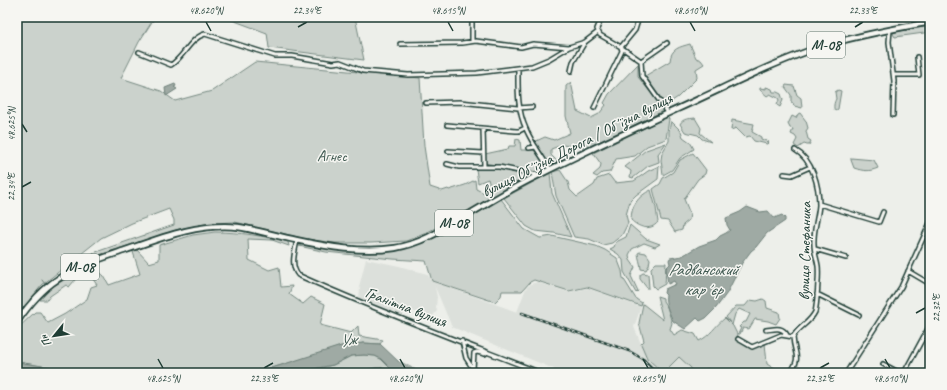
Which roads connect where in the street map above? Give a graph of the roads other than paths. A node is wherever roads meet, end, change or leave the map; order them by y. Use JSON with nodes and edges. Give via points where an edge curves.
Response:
{"nodes":[{"id":1,"x":597,"y":17,"type":"edge"},
{"id":2,"x":602,"y":17,"type":"edge"},
{"id":3,"x":639,"y":17,"type":"edge"},
{"id":4,"x":472,"y":22,"type":"dead end"},
{"id":5,"x":930,"y":22,"type":"edge"},
{"id":6,"x":890,"y":30,"type":"junction"},
{"id":7,"x":598,"y":32,"type":"junction"},
{"id":8,"x":472,"y":41,"type":"junction"},
{"id":9,"x":585,"y":42,"type":"junction"},
{"id":10,"x":667,"y":43,"type":"dead end"},
{"id":11,"x":400,"y":44,"type":"dead end"},
{"id":12,"x":569,"y":47,"type":"junction"},
{"id":13,"x":622,"y":48,"type":"junction"},
{"id":14,"x":139,"y":52,"type":"dead end"},
{"id":15,"x":917,"y":58,"type":"dead end"},
{"id":16,"x":641,"y":61,"type":"junction"},
{"id":17,"x":518,"y":68,"type":"junction"},
{"id":18,"x":571,"y":71,"type":"dead end"},
{"id":19,"x":894,"y":75,"type":"junction"},
{"id":20,"x":426,"y":103,"type":"dead end"},
{"id":21,"x":532,"y":107,"type":"dead end"},
{"id":22,"x":520,"y":108,"type":"junction"},
{"id":23,"x":594,"y":108,"type":"dead end"},
{"id":24,"x":668,"y":113,"type":"junction"},
{"id":25,"x":893,"y":115,"type":"dead end"},
{"id":26,"x":447,"y":125,"type":"dead end"},
{"id":27,"x":525,"y":128,"type":"junction"},
{"id":28,"x":483,"y":129,"type":"junction"},
{"id":29,"x":536,"y":147,"type":"junction"},
{"id":30,"x":529,"y":148,"type":"dead end"},
{"id":31,"x":795,"y":150,"type":"dead end"},
{"id":32,"x":448,"y":151,"type":"dead end"},
{"id":33,"x":483,"y":153,"type":"junction"},
{"id":34,"x":447,"y":164,"type":"dead end"},
{"id":35,"x":484,"y":166,"type":"junction"},
{"id":36,"x":810,"y":167,"type":"junction"},
{"id":37,"x":550,"y":169,"type":"junction"},
{"id":38,"x":784,"y":174,"type":"dead end"},
{"id":39,"x":538,"y":175,"type":"junction"},
{"id":40,"x":819,"y":204,"type":"junction"},
{"id":41,"x":883,"y":212,"type":"dead end"},
{"id":42,"x":930,"y":223,"type":"edge"},
{"id":43,"x":297,"y":240,"type":"junction"},
{"id":44,"x":815,"y":249,"type":"junction"},
{"id":45,"x":846,"y":258,"type":"dead end"},
{"id":46,"x":908,"y":271,"type":"junction"},
{"id":47,"x":930,"y":284,"type":"edge"},
{"id":48,"x":817,"y":294,"type":"junction"},
{"id":49,"x":859,"y":315,"type":"dead end"},
{"id":50,"x":17,"y":322,"type":"edge"},
{"id":51,"x":930,"y":325,"type":"edge"},
{"id":52,"x":766,"y":330,"type":"dead end"},
{"id":53,"x":787,"y":335,"type":"junction"},
{"id":54,"x":793,"y":337,"type":"junction"},
{"id":55,"x":738,"y":339,"type":"dead end"},
{"id":56,"x":462,"y":341,"type":"junction"},
{"id":57,"x":487,"y":352,"type":"junction"},
{"id":58,"x":883,"y":364,"type":"dead end"},
{"id":59,"x":473,"y":371,"type":"edge"},
{"id":60,"x":541,"y":373,"type":"edge"},
{"id":61,"x":790,"y":373,"type":"edge"},
{"id":62,"x":846,"y":373,"type":"edge"},
{"id":63,"x":900,"y":373,"type":"edge"},
{"id":64,"x":904,"y":373,"type":"edge"}],
"edges":[{"from":1,"to":2,"type":"street"},
{"from":2,"to":7,"type":"street"},
{"from":3,"to":13,"type":"street","via":[[632,35]]},
{"from":4,"to":8,"type":"street"},
{"from":5,"to":6,"type":"highway","number":"М-08"},
{"from":6,"to":19,"type":"street","via":[[889,42]]},
{"from":6,"to":24,"type":"highway","name":"вулиця Обʼїзна Дорога / Обʼїзна вулиця","number":"М-08","via":[[815,48]]},
{"from":7,"to":9,"type":"street"},
{"from":7,"to":13,"type":"street"},
{"from":8,"to":11,"type":"street"},
{"from":8,"to":12,"type":"street","via":[[521,47],[533,44]]},
{"from":9,"to":12,"type":"street"},
{"from":9,"to":18,"type":"street","via":[[573,62]]},
{"from":10,"to":16,"type":"street"},
{"from":12,"to":17,"type":"street","via":[[539,64]]},
{"from":13,"to":16,"type":"street"},
{"from":13,"to":23,"type":"street"},
{"from":14,"to":17,"type":"street","via":[[171,65],[195,39],[205,34],[275,56],[340,62],[363,72],[408,75],[473,74]]},
{"from":15,"to":19,"type":"street","via":[[919,75]]},
{"from":16,"to":24,"type":"street","via":[[642,76]]},
{"from":17,"to":22,"type":"street"},
{"from":19,"to":25,"type":"street"},
{"from":20,"to":22,"type":"street","via":[[460,102]]},
{"from":21,"to":22,"type":"street"},
{"from":22,"to":27,"type":"street"},
{"from":24,"to":37,"type":"highway","name":"вулиця Обʼїзна Дорога / Обʼїзна вулиця","number":"М-08"},
{"from":26,"to":28,"type":"street"},
{"from":27,"to":28,"type":"street","via":[[516,132]]},
{"from":27,"to":29,"type":"street"},
{"from":28,"to":33,"type":"street"},
{"from":29,"to":30,"type":"street"},
{"from":29,"to":37,"type":"street"},
{"from":31,"to":36,"type":"street","name":"вулиця Стефаника"},
{"from":32,"to":33,"type":"street"},
{"from":33,"to":35,"type":"street"},
{"from":34,"to":35,"type":"street","via":[[459,167]]},
{"from":35,"to":39,"type":"street"},
{"from":36,"to":38,"type":"street","via":[[792,175]]},
{"from":36,"to":40,"type":"street","name":"вулиця Стефаника","via":[[816,182]]},
{"from":37,"to":39,"type":"highway","name":"вулиця Обʼїзна Дорога / Обʼїзна вулиця","number":"М-08"},
{"from":39,"to":43,"type":"highway","name":"вулиця Обʼїзна Дорога / Обʼїзна вулиця","number":"М-08","via":[[437,233],[409,244],[393,248],[347,248]]},
{"from":40,"to":41,"type":"street","via":[[879,222]]},
{"from":40,"to":44,"type":"street","name":"вулиця Стефаника","via":[[814,233]]},
{"from":42,"to":46,"type":"street"},
{"from":43,"to":50,"type":"highway","name":"вулиця Обʼїзна Дорога / Обʼїзна вулиця","number":"М-08","via":[[225,226],[184,231],[72,270],[45,288]]},
{"from":43,"to":56,"type":"street","name":"Гранітна вулиця","via":[[293,265],[298,275],[378,310]]},
{"from":44,"to":45,"type":"street"},
{"from":44,"to":48,"type":"street","name":"вулиця Стефаника","via":[[819,268]]},
{"from":46,"to":47,"type":"street"},
{"from":46,"to":62,"type":"street"},
{"from":48,"to":49,"type":"street"},
{"from":48,"to":54,"type":"street","name":"вулиця Стефаника","via":[[812,316]]},
{"from":51,"to":64,"type":"street"},
{"from":52,"to":53,"type":"street","via":[[780,328]]},
{"from":53,"to":54,"type":"street"},
{"from":53,"to":55,"type":"street","via":[[752,347]]},
{"from":54,"to":61,"type":"street","via":[[797,359]]},
{"from":56,"to":57,"type":"street","name":"Гранітна вулиця"},
{"from":56,"to":59,"type":"street","via":[[466,358]]},
{"from":57,"to":59,"type":"street","via":[[474,353]]},
{"from":57,"to":60,"type":"street","name":"Гранітна вулиця"},
{"from":58,"to":63,"type":"street"}]}
